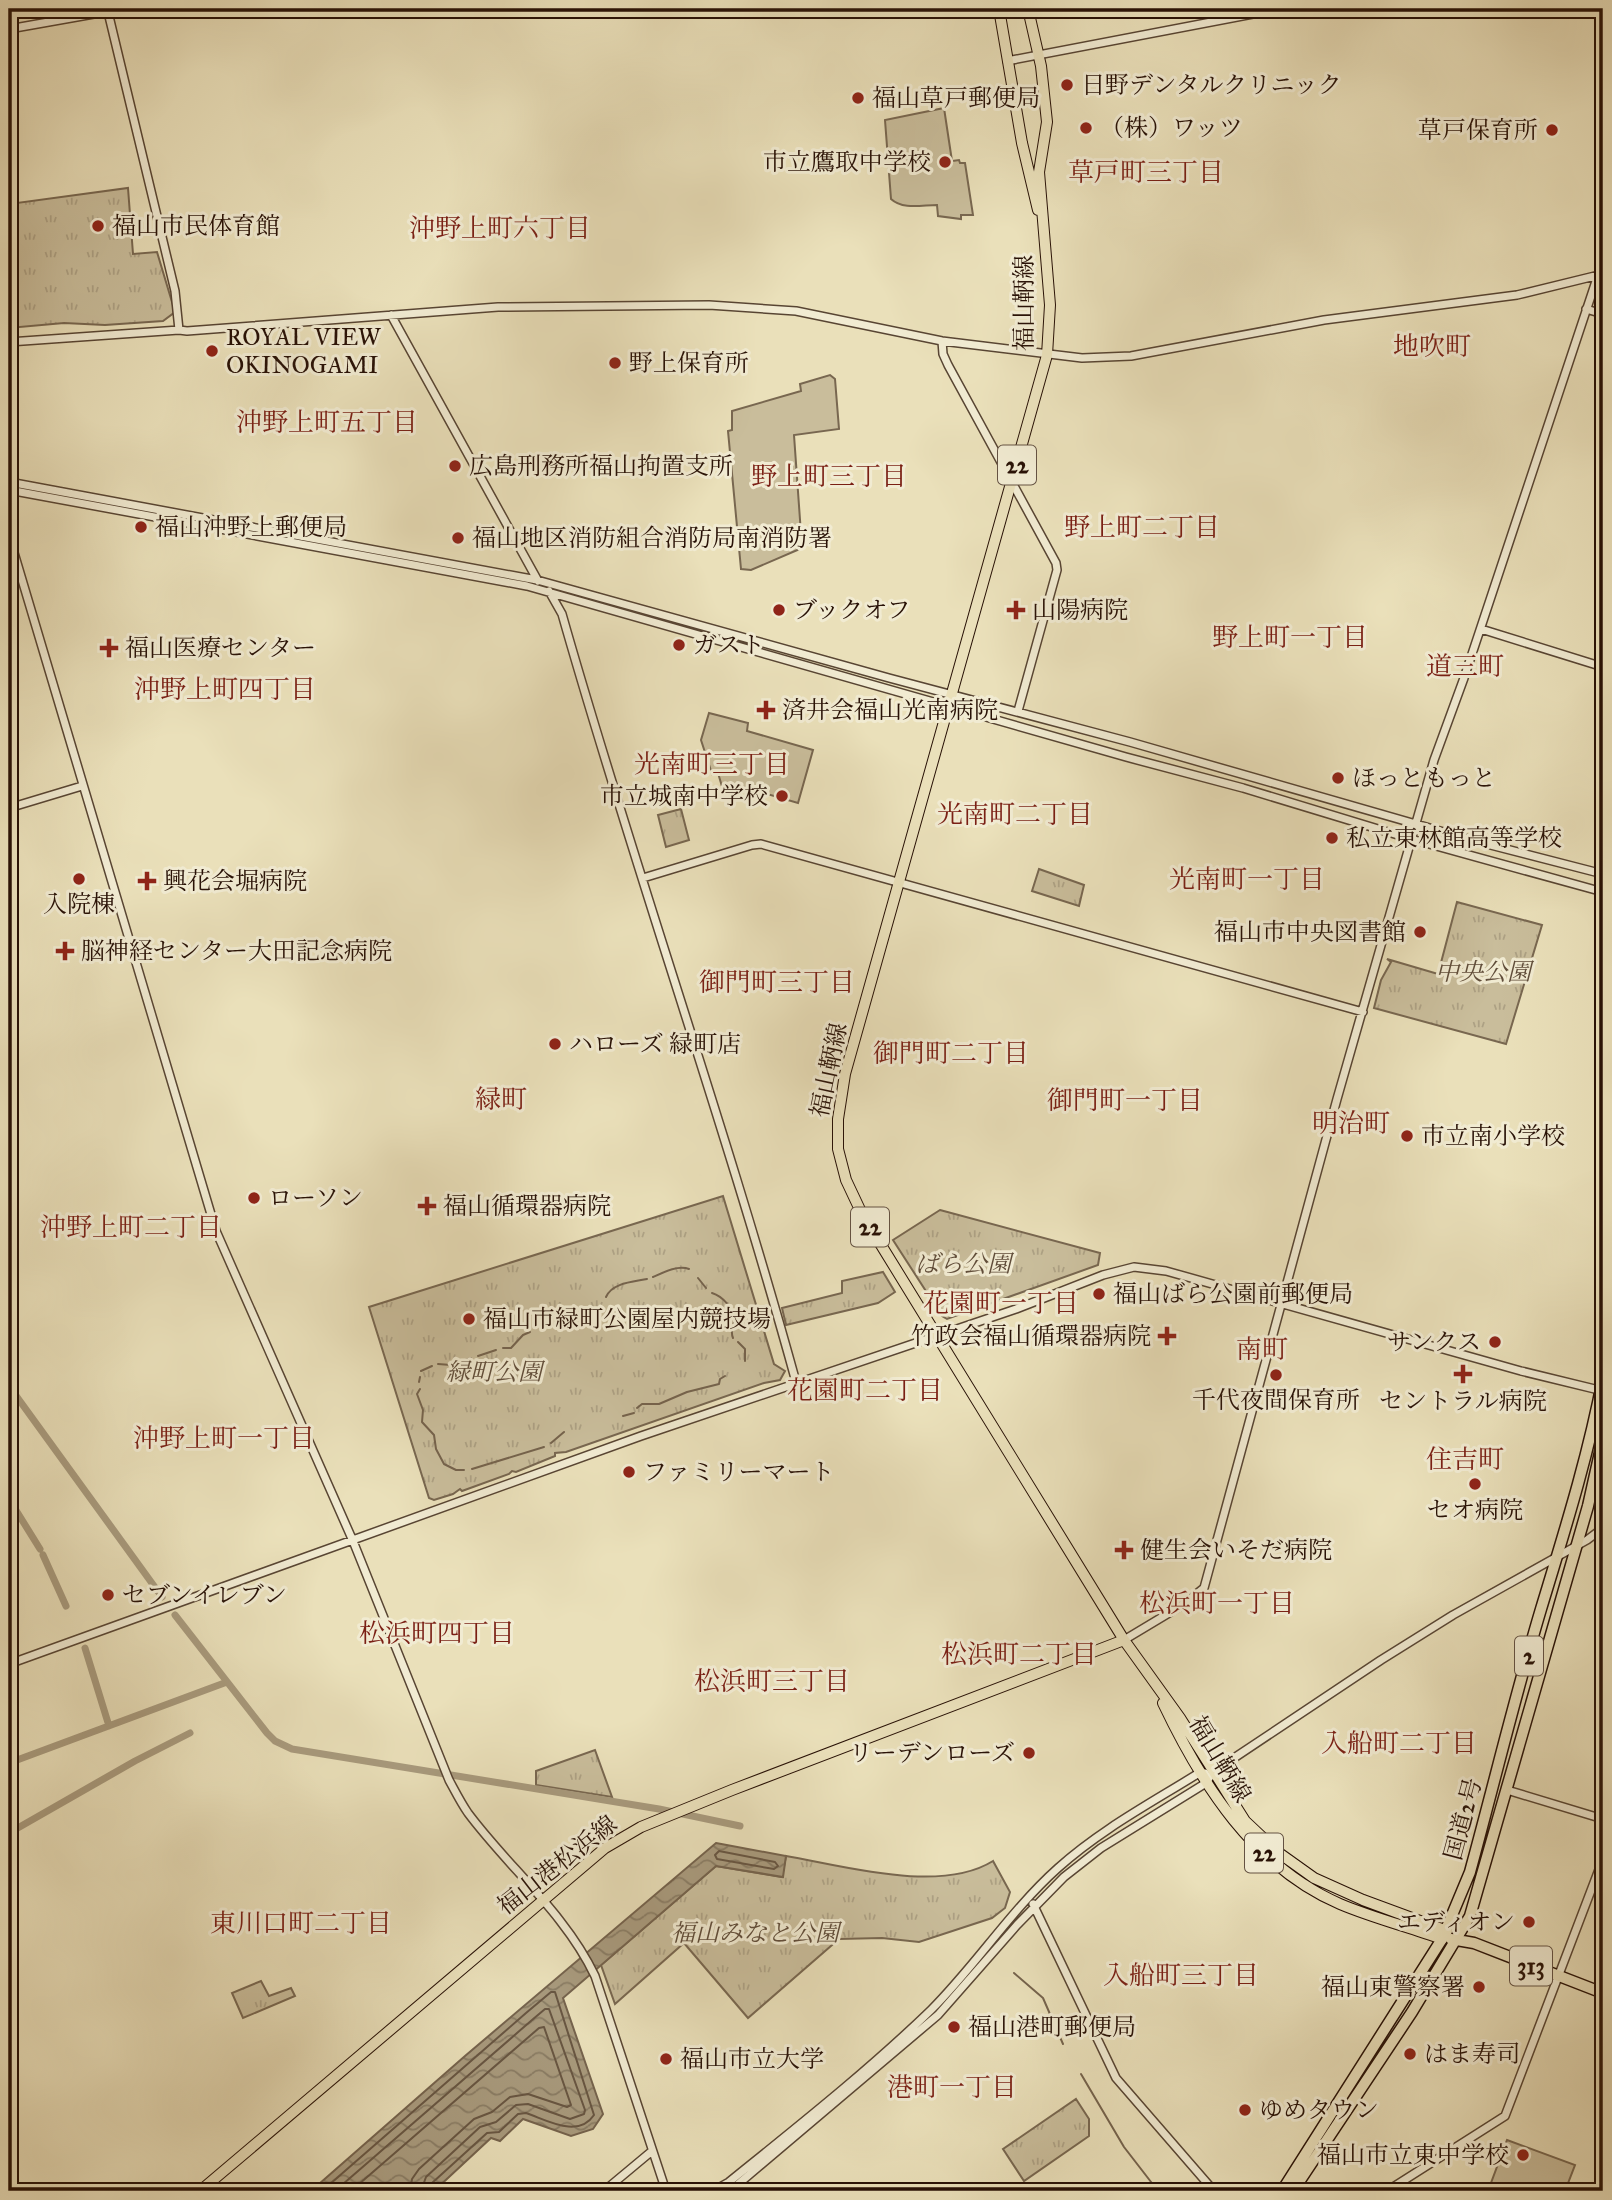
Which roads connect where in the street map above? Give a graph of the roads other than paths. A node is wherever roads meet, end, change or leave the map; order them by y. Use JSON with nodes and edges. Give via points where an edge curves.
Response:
{"nodes":[{"id":1,"x":122,"y":9,"type":"edge"},
{"id":2,"x":999,"y":9,"type":"edge"},
{"id":3,"x":1028,"y":9,"type":"edge"},
{"id":4,"x":1279,"y":9,"type":"edge"},
{"id":5,"x":108,"y":12,"type":"junction"},
{"id":6,"x":9,"y":29,"type":"edge"},
{"id":7,"x":1039,"y":55,"type":"junction"},
{"id":8,"x":1007,"y":61,"type":"junction"},
{"id":9,"x":1043,"y":231,"type":"junction"},
{"id":10,"x":1601,"y":274,"type":"edge"},
{"id":11,"x":1586,"y":309,"type":"junction"},
{"id":12,"x":1603,"y":314,"type":"edge"},
{"id":13,"x":391,"y":315,"type":"junction"},
{"id":14,"x":179,"y":330,"type":"junction"},
{"id":15,"x":942,"y":341,"type":"junction"},
{"id":16,"x":9,"y":342,"type":"edge"},
{"id":17,"x":1048,"y":355,"type":"junction"},
{"id":18,"x":9,"y":482,"type":"edge"},
{"id":19,"x":1013,"y":482,"type":"junction"},
{"id":20,"x":9,"y":490,"type":"edge"},
{"id":21,"x":9,"y":536,"type":"edge"},
{"id":22,"x":537,"y":580,"type":"junction"},
{"id":23,"x":550,"y":593,"type":"junction"},
{"id":24,"x":1481,"y":629,"type":"junction"},
{"id":25,"x":1603,"y":667,"type":"edge"},
{"id":26,"x":953,"y":695,"type":"junction"},
{"id":27,"x":949,"y":707,"type":"junction"},
{"id":28,"x":1018,"y":711,"type":"junction"},
{"id":29,"x":82,"y":786,"type":"junction"},
{"id":30,"x":9,"y":808,"type":"edge"},
{"id":31,"x":1415,"y":824,"type":"junction"},
{"id":32,"x":1411,"y":839,"type":"junction"},
{"id":33,"x":1603,"y":874,"type":"edge"},
{"id":34,"x":643,"y":878,"type":"junction"},
{"id":35,"x":899,"y":884,"type":"junction"},
{"id":36,"x":1603,"y":892,"type":"edge"},
{"id":37,"x":1363,"y":1012,"type":"junction"},
{"id":38,"x":1282,"y":1303,"type":"junction"},
{"id":39,"x":936,"y":1335,"type":"junction"},
{"id":40,"x":1603,"y":1378,"type":"edge"},
{"id":41,"x":796,"y":1381,"type":"junction"},
{"id":42,"x":1602,"y":1391,"type":"edge"},
{"id":43,"x":1603,"y":1439,"type":"edge"},
{"id":44,"x":1603,"y":1528,"type":"edge"},
{"id":45,"x":353,"y":1541,"type":"junction"},
{"id":46,"x":1576,"y":1545,"type":"junction"},
{"id":47,"x":1558,"y":1557,"type":"junction"},
{"id":48,"x":1124,"y":1640,"type":"junction"},
{"id":49,"x":9,"y":1664,"type":"edge"},
{"id":50,"x":1156,"y":1687,"type":"junction"},
{"id":51,"x":1213,"y":1772,"type":"junction"},
{"id":52,"x":1199,"y":1773,"type":"junction"},
{"id":53,"x":1206,"y":1783,"type":"junction"},
{"id":54,"x":1507,"y":1790,"type":"junction"},
{"id":55,"x":1603,"y":1819,"type":"edge"},
{"id":56,"x":1603,"y":1859,"type":"edge"},
{"id":57,"x":1030,"y":1897,"type":"junction"},
{"id":58,"x":542,"y":1901,"type":"junction"},
{"id":59,"x":1034,"y":1908,"type":"junction"},
{"id":60,"x":1445,"y":1935,"type":"junction"},
{"id":61,"x":1458,"y":1939,"type":"junction"},
{"id":62,"x":1560,"y":1977,"type":"junction"},
{"id":63,"x":1603,"y":1993,"type":"edge"},
{"id":64,"x":652,"y":2151,"type":"junction"},
{"id":65,"x":200,"y":2191,"type":"edge"},
{"id":66,"x":604,"y":2191,"type":"edge"},
{"id":67,"x":666,"y":2191,"type":"edge"},
{"id":68,"x":713,"y":2191,"type":"edge"},
{"id":69,"x":730,"y":2191,"type":"edge"},
{"id":70,"x":1214,"y":2191,"type":"edge"},
{"id":71,"x":1282,"y":2191,"type":"edge"},
{"id":72,"x":1293,"y":2191,"type":"edge"},
{"id":73,"x":1387,"y":2191,"type":"edge"}],
"edges":[{"from":1,"to":5,"type":"street"},
{"from":2,"to":8,"type":"main road","name":"福山鞆線","number":"22"},
{"from":3,"to":7,"type":"main road","name":"福山鞆線","number":"22"},
{"from":4,"to":7,"type":"street"},
{"from":5,"to":6,"type":"street"},
{"from":5,"to":14,"type":"street","via":[[175,291]]},
{"from":7,"to":8,"type":"street"},
{"from":7,"to":9,"type":"main road","name":"福山鞆線","number":"22","via":[[1047,122],[1039,172]]},
{"from":8,"to":9,"type":"main road","name":"福山鞆線","number":"22"},
{"from":9,"to":17,"type":"main road","name":"福山鞆線","number":"22","via":[[1050,305]]},
{"from":10,"to":11,"type":"street"},
{"from":10,"to":17,"type":"street","via":[[1517,295],[1324,320],[1131,356]]},
{"from":11,"to":12,"type":"street"},
{"from":11,"to":24,"type":"street"},
{"from":13,"to":14,"type":"street"},
{"from":13,"to":15,"type":"street","via":[[498,307],[709,305],[796,312]]},
{"from":13,"to":22,"type":"street"},
{"from":14,"to":16,"type":"street"},
{"from":15,"to":17,"type":"street"},
{"from":15,"to":19,"type":"street","via":[[948,365]]},
{"from":17,"to":19,"type":"main road","name":"福山鞆線","number":"22"},
{"from":18,"to":22,"type":"street"},
{"from":19,"to":26,"type":"main road","name":"福山鞆線","number":"22"},
{"from":19,"to":28,"type":"street","via":[[1057,570]]},
{"from":20,"to":23,"type":"street"},
{"from":21,"to":29,"type":"street"},
{"from":22,"to":23,"type":"street"},
{"from":22,"to":26,"type":"street"},
{"from":23,"to":27,"type":"street"},
{"from":23,"to":34,"type":"street","via":[[562,614]]},
{"from":24,"to":25,"type":"street"},
{"from":24,"to":31,"type":"street"},
{"from":26,"to":27,"type":"main road","name":"福山鞆線","number":"22"},
{"from":26,"to":28,"type":"street"},
{"from":27,"to":32,"type":"street"},
{"from":27,"to":35,"type":"main road","name":"福山鞆線","number":"22"},
{"from":28,"to":31,"type":"street"},
{"from":29,"to":30,"type":"street"},
{"from":29,"to":45,"type":"street","via":[[216,1231]]},
{"from":31,"to":32,"type":"street"},
{"from":31,"to":33,"type":"street"},
{"from":32,"to":36,"type":"street"},
{"from":32,"to":37,"type":"street"},
{"from":34,"to":35,"type":"street","via":[[761,844]]},
{"from":34,"to":41,"type":"street"},
{"from":35,"to":37,"type":"street"},
{"from":35,"to":39,"type":"main road","name":"福山鞆線","number":"22","via":[[845,1074],[838,1149],[862,1214]]},
{"from":37,"to":38,"type":"street"},
{"from":38,"to":39,"type":"street","via":[[1166,1270],[1134,1267]]},
{"from":38,"to":42,"type":"street"},
{"from":38,"to":48,"type":"street","via":[[1204,1588]]},
{"from":39,"to":41,"type":"street"},
{"from":39,"to":48,"type":"main road","name":"福山鞆線","number":"22"},
{"from":40,"to":42,"type":"highway","name":"国道2号","number":"2"},
{"from":41,"to":45,"type":"street"},
{"from":42,"to":47,"type":"highway","name":"国道2号","number":"2"},
{"from":43,"to":46,"type":"highway","name":"国道2号","number":"2"},
{"from":44,"to":46,"type":"street"},
{"from":45,"to":49,"type":"street"},
{"from":45,"to":58,"type":"street","via":[[449,1780],[467,1812]]},
{"from":46,"to":47,"type":"street"},
{"from":46,"to":54,"type":"highway","name":"国道2号","number":"2"},
{"from":47,"to":51,"type":"street","via":[[1392,1653]]},
{"from":47,"to":60,"type":"highway","name":"国道2号","number":"2","via":[[1470,1871]]},
{"from":48,"to":50,"type":"main road","name":"福山鞆線","number":"22"},
{"from":48,"to":58,"type":"main road","name":"福山港松浜線","via":[[641,1826],[605,1848]]},
{"from":50,"to":51,"type":"main road","name":"福山鞆線","number":"22"},
{"from":50,"to":52,"type":"main road","name":"福山鞆線","number":"22"},
{"from":51,"to":52,"type":"street"},
{"from":51,"to":53,"type":"street"},
{"from":51,"to":60,"type":"main road","name":"福山鞆線","number":"22","via":[[1245,1821],[1314,1878]]},
{"from":52,"to":53,"type":"main road","name":"福山鞆線","number":"22"},
{"from":52,"to":57,"type":"street","via":[[1094,1839]]},
{"from":53,"to":59,"type":"street","via":[[1101,1848]]},
{"from":53,"to":60,"type":"main road","name":"福山鞆線","number":"22","via":[[1238,1828],[1307,1886],[1340,1904]]},
{"from":54,"to":55,"type":"street"},
{"from":54,"to":61,"type":"highway","name":"国道2号","number":"2","via":[[1470,1916]]},
{"from":56,"to":62,"type":"street"},
{"from":57,"to":59,"type":"street"},
{"from":57,"to":68,"type":"street","via":[[931,2010],[819,2108]]},
{"from":58,"to":64,"type":"street","via":[[582,1950],[594,1976]]},
{"from":58,"to":65,"type":"main road","name":"福山港松浜線"},
{"from":59,"to":69,"type":"street","via":[[938,2014]]},
{"from":59,"to":70,"type":"street","via":[[1116,2078]]},
{"from":60,"to":61,"type":"highway","number":"313"},
{"from":60,"to":71,"type":"highway","name":"国道2号","number":"2"},
{"from":61,"to":62,"type":"highway","number":"313"},
{"from":61,"to":72,"type":"highway","name":"国道2号","number":"2"},
{"from":62,"to":63,"type":"highway","number":"313"},
{"from":62,"to":73,"type":"street","via":[[1505,2116]]},
{"from":64,"to":66,"type":"street"},
{"from":64,"to":67,"type":"street"}]}
